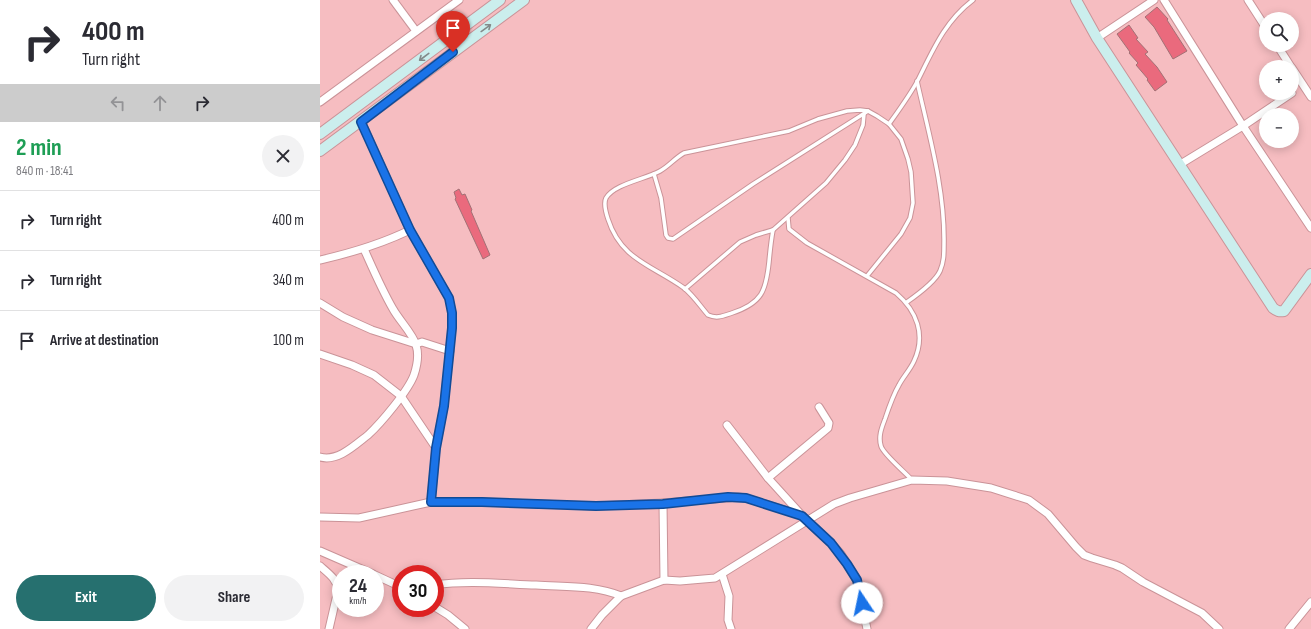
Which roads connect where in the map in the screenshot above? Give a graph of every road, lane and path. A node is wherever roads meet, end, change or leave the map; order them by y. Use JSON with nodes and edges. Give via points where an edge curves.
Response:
{"nodes":[{"id":1,"x":393,"y":0,"type":"edge"},
{"id":2,"x":459,"y":0,"type":"edge"},
{"id":3,"x":500,"y":0,"type":"edge"},
{"id":4,"x":524,"y":0,"type":"edge"},
{"id":5,"x":973,"y":0,"type":"edge"},
{"id":6,"x":1076,"y":0,"type":"edge"},
{"id":7,"x":1154,"y":0,"type":"edge"},
{"id":8,"x":1164,"y":0,"type":"edge"},
{"id":9,"x":1248,"y":0,"type":"edge"},
{"id":10,"x":1259,"y":17,"type":"edge"},
{"id":11,"x":416,"y":31,"type":"junction"},
{"id":12,"x":1097,"y":38,"type":"junction"},
{"id":13,"x":409,"y":68,"type":"junction"},
{"id":14,"x":417,"y":79,"type":"junction"},
{"id":15,"x":1299,"y":79,"type":"edge"},
{"id":16,"x":917,"y":81,"type":"junction"},
{"id":17,"x":1303,"y":86,"type":"junction"},
{"id":18,"x":1299,"y":89,"type":"edge"},
{"id":19,"x":1311,"y":97,"type":"edge"},
{"id":20,"x":1282,"y":100,"type":"edge"},
{"id":21,"x":320,"y":102,"type":"edge"},
{"id":22,"x":868,"y":111,"type":"junction"},
{"id":23,"x":864,"y":114,"type":"junction"},
{"id":24,"x":361,"y":122,"type":"junction"},
{"id":25,"x":889,"y":124,"type":"junction"},
{"id":26,"x":1243,"y":126,"type":"junction"},
{"id":27,"x":320,"y":134,"type":"edge"},
{"id":28,"x":320,"y":151,"type":"edge"},
{"id":29,"x":1179,"y":165,"type":"junction"},
{"id":30,"x":654,"y":174,"type":"junction"},
{"id":31,"x":788,"y":218,"type":"junction"},
{"id":32,"x":1311,"y":228,"type":"edge"},
{"id":33,"x":410,"y":230,"type":"junction"},
{"id":34,"x":773,"y":230,"type":"junction"},
{"id":35,"x":364,"y":249,"type":"junction"},
{"id":36,"x":320,"y":260,"type":"edge"},
{"id":37,"x":1311,"y":274,"type":"edge"},
{"id":38,"x":867,"y":276,"type":"junction"},
{"id":39,"x":685,"y":289,"type":"junction"},
{"id":40,"x":907,"y":302,"type":"junction"},
{"id":41,"x":320,"y":303,"type":"edge"},
{"id":42,"x":416,"y":344,"type":"junction"},
{"id":43,"x":450,"y":351,"type":"junction"},
{"id":44,"x":320,"y":354,"type":"edge"},
{"id":45,"x":401,"y":396,"type":"junction"},
{"id":46,"x":820,"y":407,"type":"dead end"},
{"id":47,"x":727,"y":425,"type":"dead end"},
{"id":48,"x":436,"y":448,"type":"junction"},
{"id":49,"x":320,"y":457,"type":"edge"},
{"id":50,"x":768,"y":478,"type":"junction"},
{"id":51,"x":912,"y":480,"type":"junction"},
{"id":52,"x":431,"y":502,"type":"junction"},
{"id":53,"x":663,"y":504,"type":"junction"},
{"id":54,"x":320,"y":517,"type":"edge"},
{"id":55,"x":805,"y":519,"type":"junction"},
{"id":56,"x":320,"y":551,"type":"edge"},
{"id":57,"x":353,"y":565,"type":"edge"},
{"id":58,"x":320,"y":566,"type":"edge"},
{"id":59,"x":722,"y":574,"type":"junction"},
{"id":60,"x":664,"y":580,"type":"junction"},
{"id":61,"x":444,"y":584,"type":"edge"},
{"id":62,"x":621,"y":596,"type":"junction"},
{"id":63,"x":1310,"y":605,"type":"edge"},
{"id":64,"x":444,"y":612,"type":"edge"},
{"id":65,"x":329,"y":629,"type":"edge"},
{"id":66,"x":465,"y":629,"type":"edge"},
{"id":67,"x":591,"y":629,"type":"edge"},
{"id":68,"x":731,"y":629,"type":"edge"},
{"id":69,"x":867,"y":629,"type":"edge"},
{"id":70,"x":1219,"y":629,"type":"edge"},
{"id":71,"x":1289,"y":629,"type":"edge"}],
"edges":[{"from":1,"to":11,"type":"street"},
{"from":2,"to":11,"type":"street"},
{"from":3,"to":13,"type":"main road","one_way":true},
{"from":14,"to":4,"type":"main road","one_way":true},
{"from":5,"to":16,"type":"lane","via":[[948,25]]},
{"from":6,"to":12,"type":"main road"},
{"from":7,"to":12,"type":"street"},
{"from":8,"to":26,"type":"street"},
{"from":9,"to":10,"type":"street"},
{"from":11,"to":21,"type":"street"},
{"from":12,"to":29,"type":"main road"},
{"from":13,"to":14,"type":"main road"},
{"from":13,"to":27,"type":"main road"},
{"from":14,"to":24,"type":"main road"},
{"from":15,"to":17,"type":"street"},
{"from":16,"to":25,"type":"lane"},
{"from":16,"to":40,"type":"lane","via":[[938,173],[945,227],[944,258],[939,273]]},
{"from":17,"to":18,"type":"street"},
{"from":17,"to":19,"type":"street"},
{"from":20,"to":26,"type":"street"},
{"from":22,"to":23,"type":"lane"},
{"from":22,"to":25,"type":"lane"},
{"from":22,"to":30,"type":"lane","via":[[847,111],[818,119],[790,132],[684,153]]},
{"from":23,"to":30,"type":"lane","via":[[670,239],[666,234],[661,198]]},
{"from":23,"to":31,"type":"lane","via":[[860,135],[845,160],[826,183]]},
{"from":24,"to":28,"type":"main road"},
{"from":24,"to":33,"type":"street"},
{"from":25,"to":38,"type":"lane","via":[[901,139],[908,159],[914,203],[910,218],[901,234]]},
{"from":26,"to":29,"type":"street"},
{"from":26,"to":32,"type":"street"},
{"from":29,"to":37,"type":"main road","via":[[1276,311],[1284,311]]},
{"from":30,"to":39,"type":"lane","via":[[611,193],[605,202],[606,214],[611,229],[629,254]]},
{"from":31,"to":34,"type":"lane"},
{"from":31,"to":38,"type":"lane","via":[[789,228],[807,243]]},
{"from":33,"to":35,"type":"street"},
{"from":33,"to":43,"type":"street","via":[[449,298],[452,313]]},
{"from":34,"to":39,"type":"lane","via":[[740,242]]},
{"from":34,"to":39,"type":"lane","via":[[767,280],[763,292],[741,310],[718,318],[713,317],[708,315]]},
{"from":35,"to":36,"type":"street"},
{"from":35,"to":42,"type":"street","via":[[387,298]]},
{"from":38,"to":40,"type":"lane","via":[[896,292]]},
{"from":40,"to":51,"type":"lane","via":[[918,325],[918,350],[914,362],[893,396],[880,440],[881,447]]},
{"from":41,"to":42,"type":"street","via":[[372,330]]},
{"from":42,"to":43,"type":"street","via":[[422,342]]},
{"from":42,"to":45,"type":"street","via":[[415,374]]},
{"from":43,"to":48,"type":"street"},
{"from":44,"to":45,"type":"street","via":[[374,375]]},
{"from":45,"to":48,"type":"street"},
{"from":45,"to":49,"type":"street","via":[[371,432],[353,447],[331,457]]},
{"from":46,"to":50,"type":"street","via":[[828,428]]},
{"from":47,"to":50,"type":"street"},
{"from":48,"to":52,"type":"street"},
{"from":50,"to":55,"type":"street"},
{"from":51,"to":55,"type":"street","via":[[850,498]]},
{"from":51,"to":70,"type":"street","via":[[947,481],[991,488],[1029,500],[1048,514],[1084,555],[1115,564],[1202,613]]},
{"from":52,"to":53,"type":"street","via":[[596,506]]},
{"from":52,"to":54,"type":"street","via":[[359,518]]},
{"from":53,"to":55,"type":"street","via":[[738,497]]},
{"from":53,"to":60,"type":"street"},
{"from":55,"to":59,"type":"street"},
{"from":55,"to":69,"type":"street","via":[[831,543],[854,574]]},
{"from":56,"to":57,"type":"street"},
{"from":58,"to":65,"type":"street","via":[[337,583],[338,590]]},
{"from":59,"to":60,"type":"street","via":[[709,579]]},
{"from":59,"to":68,"type":"street","via":[[729,596],[728,620]]},
{"from":60,"to":62,"type":"street"},
{"from":61,"to":62,"type":"street","via":[[496,583],[577,587],[608,590]]},
{"from":62,"to":67,"type":"street"},
{"from":63,"to":71,"type":"street"},
{"from":64,"to":66,"type":"street"}]}
